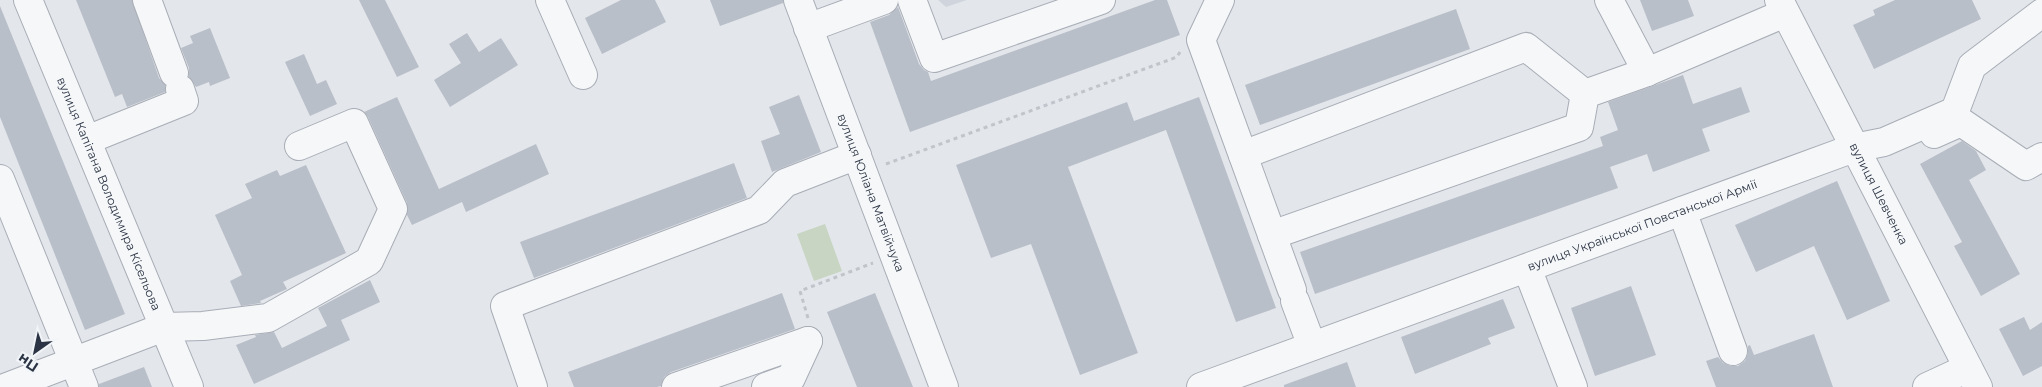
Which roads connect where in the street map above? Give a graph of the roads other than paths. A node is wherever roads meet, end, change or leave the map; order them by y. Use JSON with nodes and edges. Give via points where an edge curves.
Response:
{"nodes":[{"id":1,"x":28,"y":0,"type":"edge"},
{"id":2,"x":147,"y":0,"type":"edge"},
{"id":3,"x":550,"y":0,"type":"edge"},
{"id":4,"x":798,"y":0,"type":"edge"},
{"id":5,"x":884,"y":0,"type":"edge"},
{"id":6,"x":912,"y":0,"type":"edge"},
{"id":7,"x":1100,"y":0,"type":"edge"},
{"id":8,"x":1220,"y":0,"type":"edge"},
{"id":9,"x":1609,"y":0,"type":"edge"},
{"id":10,"x":1782,"y":6,"type":"edge"},
{"id":11,"x":2042,"y":13,"type":"edge"},
{"id":12,"x":808,"y":28,"type":"junction"},
{"id":13,"x":1647,"y":72,"type":"junction"},
{"id":14,"x":583,"y":75,"type":"dead end"},
{"id":15,"x":1585,"y":94,"type":"junction"},
{"id":16,"x":86,"y":140,"type":"junction"},
{"id":17,"x":298,"y":146,"type":"dead end"},
{"id":18,"x":1854,"y":148,"type":"junction"},
{"id":19,"x":856,"y":155,"type":"junction"},
{"id":20,"x":1243,"y":155,"type":"junction"},
{"id":21,"x":2042,"y":157,"type":"edge"},
{"id":22,"x":0,"y":179,"type":"edge"},
{"id":23,"x":1682,"y":211,"type":"junction"},
{"id":24,"x":1272,"y":235,"type":"junction"},
{"id":25,"x":1527,"y":268,"type":"junction"},
{"id":26,"x":164,"y":327,"type":"junction"},
{"id":27,"x":1312,"y":346,"type":"junction"},
{"id":28,"x":1733,"y":351,"type":"dead end"},
{"id":29,"x":74,"y":361,"type":"junction"},
{"id":30,"x":1973,"y":377,"type":"edge"},
{"id":31,"x":7,"y":387,"type":"edge"},
{"id":32,"x":84,"y":387,"type":"edge"},
{"id":33,"x":189,"y":387,"type":"edge"},
{"id":34,"x":533,"y":387,"type":"edge"},
{"id":35,"x":676,"y":387,"type":"edge"},
{"id":36,"x":766,"y":387,"type":"edge"},
{"id":37,"x":944,"y":387,"type":"edge"},
{"id":38,"x":1201,"y":387,"type":"edge"},
{"id":39,"x":1573,"y":387,"type":"edge"},
{"id":40,"x":1926,"y":387,"type":"edge"}],
"edges":[{"from":1,"to":16,"type":"street","name":"вулиця Капітана Володимира Кісельова"},
{"from":2,"to":16,"type":"street","via":[[184,101]]},
{"from":3,"to":14,"type":"street"},
{"from":4,"to":12,"type":"street","name":"вулиця Юліана Матвійчука"},
{"from":5,"to":12,"type":"street"},
{"from":6,"to":7,"type":"street","via":[[934,58]]},
{"from":8,"to":20,"type":"street","via":[[1201,40]]},
{"from":9,"to":13,"type":"street"},
{"from":10,"to":13,"type":"street"},
{"from":10,"to":18,"type":"street","name":"вулиця Шевченка"},
{"from":11,"to":18,"type":"street","name":"вулиця Української Повстанської Армії","via":[[1972,66],[1955,111],[1884,142]]},
{"from":12,"to":19,"type":"street","name":"вулиця Юліана Матвійчука"},
{"from":13,"to":15,"type":"street"},
{"from":15,"to":20,"type":"street","via":[[1526,47]]},
{"from":15,"to":24,"type":"street","via":[[1579,127]]},
{"from":16,"to":26,"type":"street","name":"вулиця Капітана Володимира Кісельова"},
{"from":17,"to":26,"type":"street","via":[[354,123],[393,209],[369,261],[268,318]]},
{"from":18,"to":21,"type":"street","via":[[1882,158],[1961,122],[2026,166]]},
{"from":18,"to":23,"type":"street","name":"вулиця Української Повстанської Армії"},
{"from":18,"to":30,"type":"street","name":"вулиця Шевченка"},
{"from":19,"to":34,"type":"street","via":[[785,183],[759,210],[505,306]]},
{"from":19,"to":37,"type":"street","name":"вулиця Юліана Матвійчука"},
{"from":20,"to":24,"type":"street"},
{"from":22,"to":29,"type":"street"},
{"from":23,"to":25,"type":"street","name":"вулиця Української Повстанської Армії"},
{"from":23,"to":28,"type":"street"},
{"from":24,"to":27,"type":"street"},
{"from":25,"to":27,"type":"street","name":"вулиця Української Повстанської Армії"},
{"from":25,"to":39,"type":"street"},
{"from":26,"to":29,"type":"street"},
{"from":26,"to":33,"type":"street","name":"вулиця Капітана Володимира Кісельова"},
{"from":27,"to":38,"type":"street","name":"вулиця Української Повстанської Армії"},
{"from":29,"to":31,"type":"street"},
{"from":29,"to":32,"type":"street"},
{"from":30,"to":40,"type":"street"},
{"from":35,"to":36,"type":"street","via":[[808,341],[791,378]]}]}
